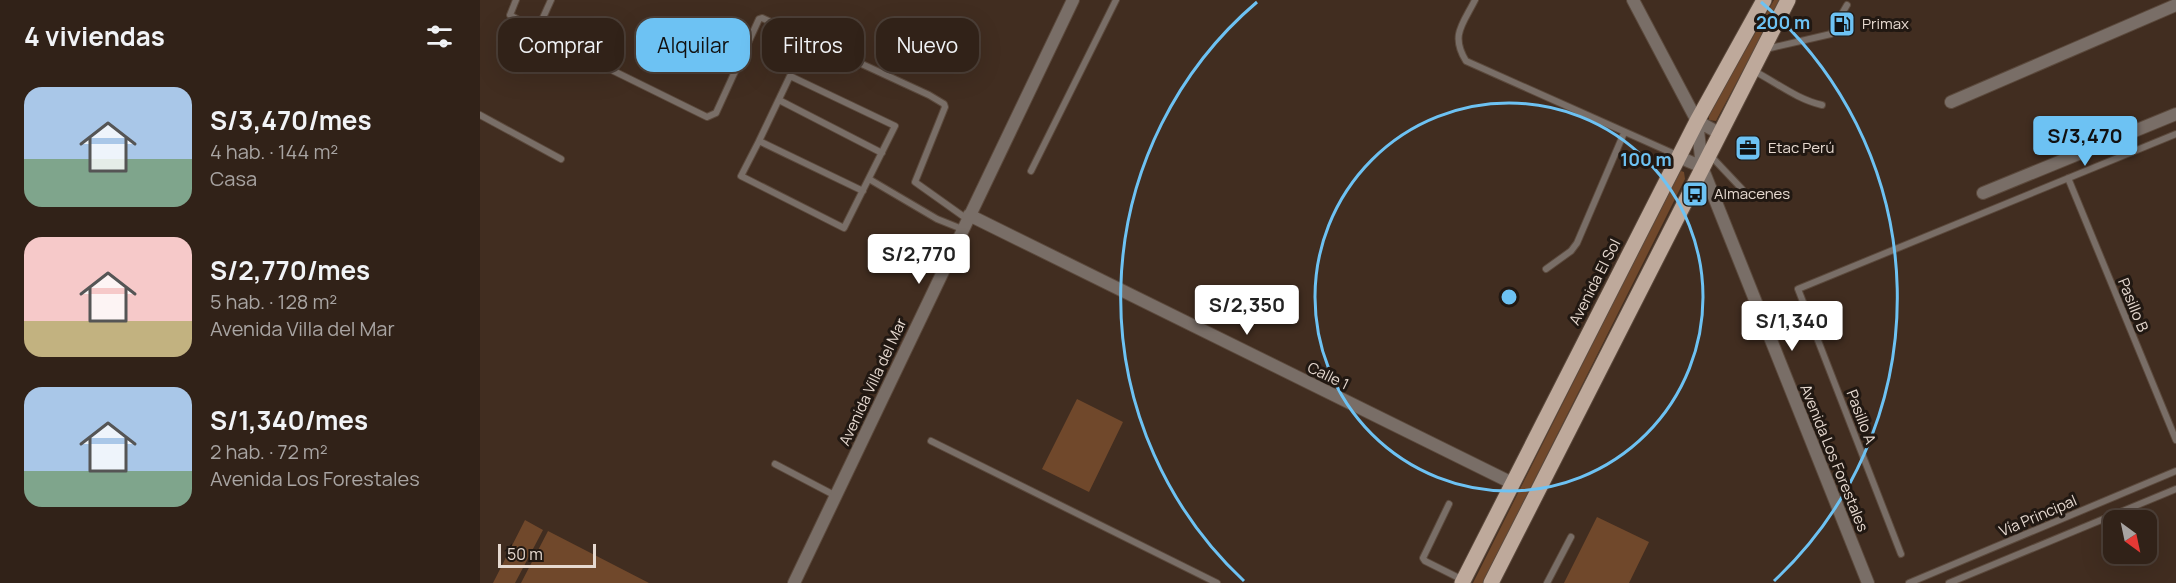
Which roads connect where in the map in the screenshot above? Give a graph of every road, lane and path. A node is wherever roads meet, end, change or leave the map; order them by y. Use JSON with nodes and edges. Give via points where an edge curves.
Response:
{"nodes":[{"id":1,"x":516,"y":0,"type":"edge"},
{"id":2,"x":552,"y":0,"type":"edge"},
{"id":3,"x":1073,"y":0,"type":"edge"},
{"id":4,"x":1116,"y":0,"type":"edge"},
{"id":5,"x":1475,"y":0,"type":"edge"},
{"id":6,"x":1633,"y":0,"type":"edge"},
{"id":7,"x":1764,"y":0,"type":"edge"},
{"id":8,"x":1788,"y":0,"type":"edge"},
{"id":9,"x":1846,"y":5,"type":"dead end"},
{"id":10,"x":2176,"y":5,"type":"edge"},
{"id":11,"x":1840,"y":17,"type":"dead end"},
{"id":12,"x":515,"y":18,"type":"edge"},
{"id":13,"x":543,"y":18,"type":"edge"},
{"id":14,"x":1835,"y":26,"type":"dead end"},
{"id":15,"x":1762,"y":50,"type":"junction"},
{"id":16,"x":1752,"y":70,"type":"junction"},
{"id":17,"x":617,"y":72,"type":"edge"},
{"id":18,"x":779,"y":100,"type":"junction"},
{"id":19,"x":1951,"y":102,"type":"dead end"},
{"id":20,"x":1822,"y":105,"type":"dead end"},
{"id":21,"x":2176,"y":114,"type":"edge"},
{"id":22,"x":480,"y":115,"type":"edge"},
{"id":23,"x":1697,"y":121,"type":"junction"},
{"id":24,"x":1624,"y":133,"type":"junction"},
{"id":25,"x":1719,"y":133,"type":"junction"},
{"id":26,"x":2176,"y":134,"type":"edge"},
{"id":27,"x":759,"y":141,"type":"junction"},
{"id":28,"x":882,"y":153,"type":"junction"},
{"id":29,"x":1679,"y":157,"type":"junction"},
{"id":30,"x":561,"y":159,"type":"dead end"},
{"id":31,"x":1706,"y":160,"type":"junction"},
{"id":32,"x":1031,"y":171,"type":"dead end"},
{"id":33,"x":2068,"y":178,"type":"junction"},
{"id":34,"x":869,"y":179,"type":"junction"},
{"id":35,"x":1742,"y":189,"type":"dead end"},
{"id":36,"x":863,"y":191,"type":"junction"},
{"id":37,"x":1983,"y":193,"type":"dead end"},
{"id":38,"x":966,"y":221,"type":"junction"},
{"id":39,"x":1546,"y":269,"type":"dead end"},
{"id":40,"x":2176,"y":440,"type":"edge"},
{"id":41,"x":931,"y":441,"type":"dead end"},
{"id":42,"x":775,"y":464,"type":"dead end"},
{"id":43,"x":2176,"y":471,"type":"edge"},
{"id":44,"x":1512,"y":483,"type":"junction"},
{"id":45,"x":2176,"y":489,"type":"edge"},
{"id":46,"x":836,"y":496,"type":"junction"},
{"id":47,"x":1449,"y":504,"type":"dead end"},
{"id":48,"x":1571,"y":537,"type":"dead end"},
{"id":49,"x":1901,"y":554,"type":"dead end"},
{"id":50,"x":1462,"y":582,"type":"edge"},
{"id":51,"x":794,"y":583,"type":"edge"},
{"id":52,"x":1217,"y":583,"type":"edge"},
{"id":53,"x":1491,"y":583,"type":"edge"},
{"id":54,"x":1547,"y":583,"type":"edge"},
{"id":55,"x":1868,"y":583,"type":"edge"},
{"id":56,"x":1909,"y":583,"type":"edge"},
{"id":57,"x":1949,"y":583,"type":"edge"}],
"edges":[{"from":1,"to":12,"type":"lane","via":[[510,15]]},
{"from":2,"to":13,"type":"lane"},
{"from":3,"to":38,"type":"street","name":"Avenida Villa del Mar"},
{"from":4,"to":32,"type":"lane"},
{"from":5,"to":24,"type":"lane","via":[[1457,36],[1466,61]]},
{"from":6,"to":23,"type":"street"},
{"from":7,"to":23,"type":"main road","name":"Avenida El Sol"},
{"from":8,"to":15,"type":"main road"},
{"from":9,"to":11,"type":"lane"},
{"from":10,"to":19,"type":"street"},
{"from":14,"to":15,"type":"lane","via":[[1831,34]]},
{"from":15,"to":16,"type":"main road"},
{"from":16,"to":20,"type":"lane"},
{"from":16,"to":25,"type":"main road"},
{"from":17,"to":38,"type":"lane","via":[[710,117],[716,113],[759,19],[765,18],[944,104],[915,182]]},
{"from":18,"to":27,"type":"lane"},
{"from":18,"to":28,"type":"lane"},
{"from":18,"to":28,"type":"lane","via":[[790,76],[895,126]]},
{"from":21,"to":37,"type":"street"},
{"from":22,"to":30,"type":"lane"},
{"from":23,"to":25,"type":"street"},
{"from":23,"to":29,"type":"main road","name":"Avenida El Sol"},
{"from":23,"to":31,"type":"street","name":"Avenida Los Forestales"},
{"from":24,"to":29,"type":"lane"},
{"from":24,"to":39,"type":"lane","via":[[1577,243]]},
{"from":25,"to":31,"type":"main road"},
{"from":26,"to":33,"type":"lane"},
{"from":27,"to":36,"type":"lane"},
{"from":27,"to":36,"type":"lane","via":[[741,176],[844,228]]},
{"from":28,"to":34,"type":"lane"},
{"from":29,"to":31,"type":"street"},
{"from":29,"to":44,"type":"main road","name":"Avenida El Sol"},
{"from":31,"to":35,"type":"lane"},
{"from":31,"to":53,"type":"main road"},
{"from":31,"to":55,"type":"street","name":"Avenida Los Forestales"},
{"from":33,"to":40,"type":"lane","name":"Pasillo B"},
{"from":33,"to":49,"type":"lane","name":"Pasillo A","via":[[1798,289]]},
{"from":34,"to":36,"type":"lane"},
{"from":34,"to":38,"type":"lane","via":[[937,219]]},
{"from":38,"to":44,"type":"street","name":"Calle 1"},
{"from":38,"to":46,"type":"street","name":"Avenida Villa del Mar"},
{"from":41,"to":52,"type":"lane"},
{"from":42,"to":46,"type":"lane"},
{"from":43,"to":56,"type":"lane","name":"Vía Principal"},
{"from":44,"to":50,"type":"main road","name":"Avenida El Sol"},
{"from":45,"to":57,"type":"lane"},
{"from":46,"to":51,"type":"street","name":"Avenida Villa del Mar"},
{"from":47,"to":50,"type":"lane","via":[[1423,558]]},
{"from":48,"to":54,"type":"lane"}]}
